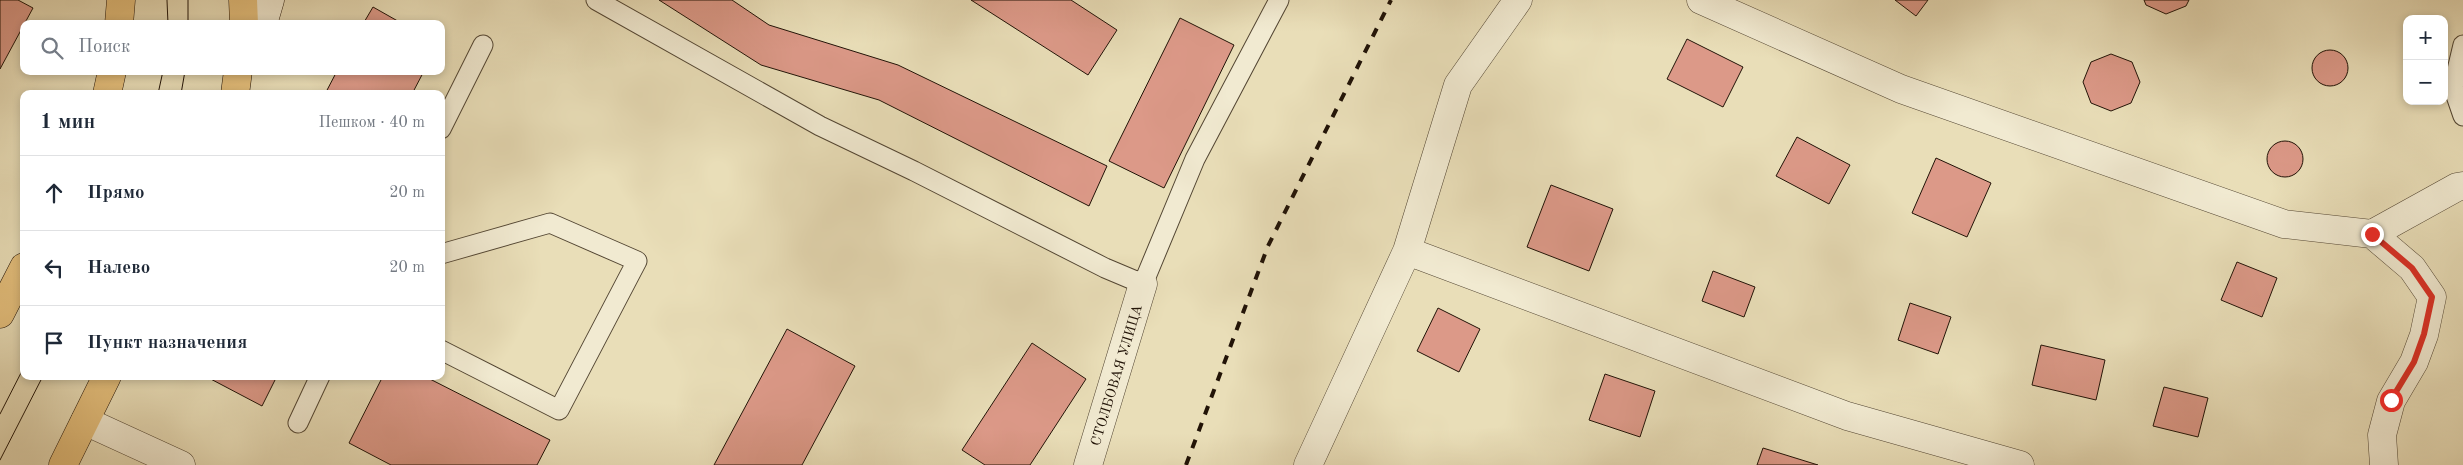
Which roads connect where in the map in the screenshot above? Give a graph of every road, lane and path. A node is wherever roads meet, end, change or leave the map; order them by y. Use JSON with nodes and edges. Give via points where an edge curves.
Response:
{"nodes":[{"id":1,"x":243,"y":0,"type":"edge"},
{"id":2,"x":270,"y":0,"type":"edge"},
{"id":3,"x":596,"y":0,"type":"edge"},
{"id":4,"x":1279,"y":0,"type":"edge"},
{"id":5,"x":1518,"y":0,"type":"edge"},
{"id":6,"x":1700,"y":0,"type":"edge"},
{"id":7,"x":244,"y":20,"type":"edge"},
{"id":8,"x":263,"y":20,"type":"edge"},
{"id":9,"x":483,"y":44,"type":"dead end"},
{"id":10,"x":2463,"y":46,"type":"edge"},
{"id":11,"x":111,"y":75,"type":"edge"},
{"id":12,"x":237,"y":75,"type":"edge"},
{"id":13,"x":246,"y":75,"type":"edge"},
{"id":14,"x":107,"y":90,"type":"edge"},
{"id":15,"x":236,"y":90,"type":"edge"},
{"id":16,"x":241,"y":90,"type":"edge"},
{"id":17,"x":2463,"y":116,"type":"edge"},
{"id":18,"x":445,"y":121,"type":"edge"},
{"id":19,"x":2463,"y":186,"type":"edge"},
{"id":20,"x":2372,"y":234,"type":"junction"},
{"id":21,"x":1407,"y":250,"type":"junction"},
{"id":22,"x":445,"y":253,"type":"edge"},
{"id":23,"x":20,"y":275,"type":"edge"},
{"id":24,"x":1143,"y":284,"type":"junction"},
{"id":25,"x":0,"y":314,"type":"edge"},
{"id":26,"x":445,"y":352,"type":"edge"},
{"id":27,"x":105,"y":380,"type":"edge"},
{"id":28,"x":318,"y":380,"type":"edge"},
{"id":29,"x":85,"y":420,"type":"junction"},
{"id":30,"x":298,"y":423,"type":"dead end"},
{"id":31,"x":63,"y":465,"type":"edge"},
{"id":32,"x":182,"y":465,"type":"edge"},
{"id":33,"x":1088,"y":465,"type":"edge"},
{"id":34,"x":1308,"y":465,"type":"edge"},
{"id":35,"x":2020,"y":465,"type":"edge"},
{"id":36,"x":2384,"y":465,"type":"edge"}],
"edges":[{"from":1,"to":7,"type":"main road"},
{"from":2,"to":8,"type":"street"},
{"from":3,"to":24,"type":"lane","via":[[820,126]]},
{"from":4,"to":24,"type":"lane","via":[[1195,159]]},
{"from":5,"to":21,"type":"street","via":[[1458,85]]},
{"from":6,"to":20,"type":"street","via":[[1901,88],[2284,224]]},
{"from":9,"to":18,"type":"lane"},
{"from":10,"to":17,"type":"lane","via":[[2454,87]]},
{"from":11,"to":14,"type":"main road"},
{"from":12,"to":15,"type":"main road"},
{"from":13,"to":16,"type":"street"},
{"from":19,"to":20,"type":"street"},
{"from":20,"to":36,"type":"street","via":[[2412,268],[2432,297],[2414,362],[2391,400],[2382,435]]},
{"from":21,"to":34,"type":"street"},
{"from":21,"to":35,"type":"street","via":[[1847,416]]},
{"from":22,"to":26,"type":"lane","via":[[550,223],[637,261],[559,410]]},
{"from":23,"to":25,"type":"main road"},
{"from":24,"to":33,"type":"street","name":"СТОЛБОВАЯ УЛИЦА"},
{"from":27,"to":29,"type":"main road"},
{"from":28,"to":30,"type":"lane"},
{"from":29,"to":31,"type":"main road"},
{"from":29,"to":32,"type":"street"}]}
